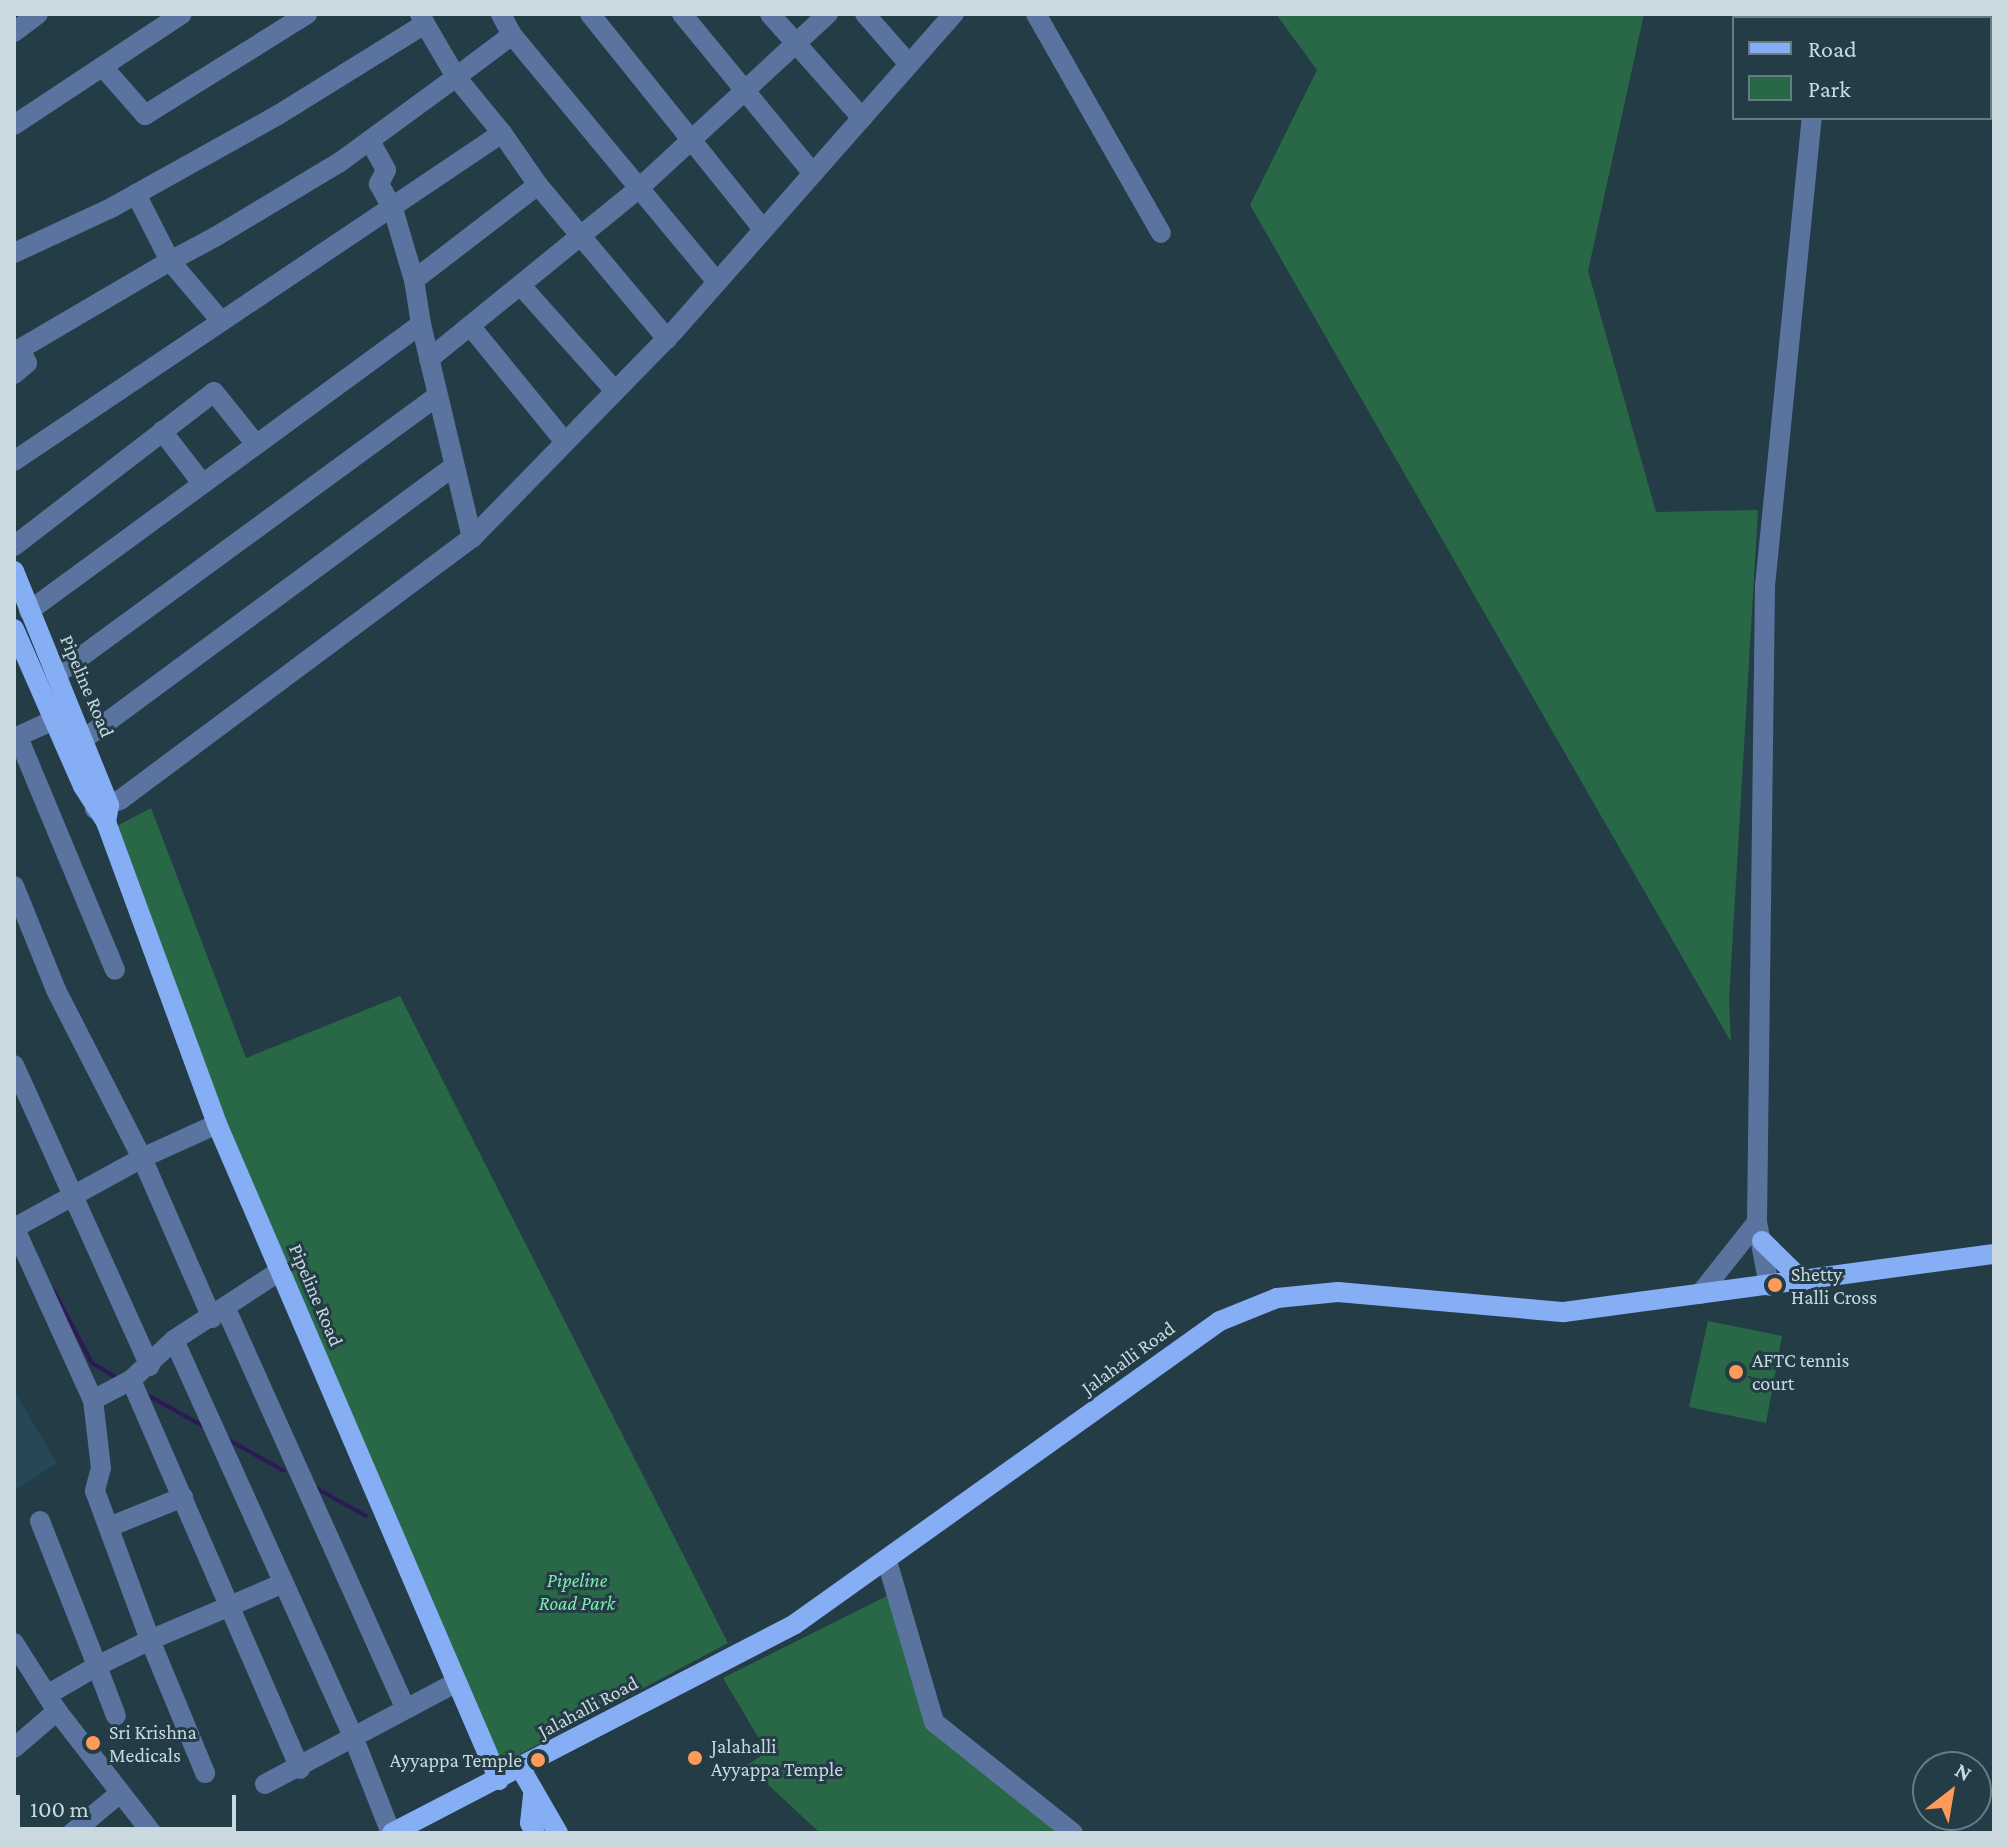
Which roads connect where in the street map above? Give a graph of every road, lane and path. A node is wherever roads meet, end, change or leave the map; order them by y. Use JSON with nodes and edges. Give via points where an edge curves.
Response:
{"nodes":[{"id":1,"x":38,"y":14,"type":"edge"},
{"id":2,"x":182,"y":14,"type":"edge"},
{"id":3,"x":307,"y":14,"type":"edge"},
{"id":4,"x":501,"y":14,"type":"edge"},
{"id":5,"x":590,"y":14,"type":"edge"},
{"id":6,"x":682,"y":14,"type":"edge"},
{"id":7,"x":770,"y":14,"type":"edge"},
{"id":8,"x":828,"y":14,"type":"edge"},
{"id":9,"x":865,"y":14,"type":"edge"},
{"id":10,"x":954,"y":14,"type":"edge"},
{"id":11,"x":1036,"y":14,"type":"edge"},
{"id":12,"x":423,"y":19,"type":"edge"},
{"id":13,"x":14,"y":32,"type":"edge"},
{"id":14,"x":512,"y":35,"type":"junction"},
{"id":15,"x":795,"y":45,"type":"junction"},
{"id":16,"x":909,"y":64,"type":"junction"},
{"id":17,"x":103,"y":67,"type":"junction"},
{"id":18,"x":456,"y":77,"type":"junction"},
{"id":19,"x":743,"y":94,"type":"junction"},
{"id":20,"x":862,"y":118,"type":"junction"},
{"id":21,"x":1812,"y":120,"type":"edge"},
{"id":22,"x":14,"y":125,"type":"edge"},
{"id":23,"x":502,"y":133,"type":"junction"},
{"id":24,"x":694,"y":139,"type":"junction"},
{"id":25,"x":370,"y":141,"type":"junction"},
{"id":26,"x":812,"y":172,"type":"junction"},
{"id":27,"x":538,"y":185,"type":"junction"},
{"id":28,"x":637,"y":190,"type":"junction"},
{"id":29,"x":136,"y":194,"type":"junction"},
{"id":30,"x":393,"y":209,"type":"junction"},
{"id":31,"x":763,"y":229,"type":"junction"},
{"id":32,"x":1161,"y":233,"type":"dead end"},
{"id":33,"x":579,"y":240,"type":"junction"},
{"id":34,"x":14,"y":253,"type":"edge"},
{"id":35,"x":170,"y":261,"type":"junction"},
{"id":36,"x":414,"y":280,"type":"junction"},
{"id":37,"x":717,"y":282,"type":"junction"},
{"id":38,"x":523,"y":288,"type":"junction"},
{"id":39,"x":221,"y":321,"type":"junction"},
{"id":40,"x":421,"y":324,"type":"junction"},
{"id":41,"x":471,"y":327,"type":"junction"},
{"id":42,"x":667,"y":339,"type":"junction"},
{"id":43,"x":429,"y":359,"type":"junction"},
{"id":44,"x":14,"y":374,"type":"edge"},
{"id":45,"x":615,"y":391,"type":"junction"},
{"id":46,"x":436,"y":397,"type":"junction"},
{"id":47,"x":162,"y":431,"type":"junction"},
{"id":48,"x":565,"y":442,"type":"junction"},
{"id":49,"x":255,"y":443,"type":"junction"},
{"id":50,"x":14,"y":461,"type":"edge"},
{"id":51,"x":452,"y":468,"type":"junction"},
{"id":52,"x":202,"y":483,"type":"junction"},
{"id":53,"x":472,"y":538,"type":"junction"},
{"id":54,"x":14,"y":546,"type":"edge"},
{"id":55,"x":14,"y":571,"type":"edge"},
{"id":56,"x":29,"y":611,"type":"junction"},
{"id":57,"x":14,"y":629,"type":"edge"},
{"id":58,"x":56,"y":675,"type":"junction"},
{"id":59,"x":56,"y":719,"type":"junction"},
{"id":60,"x":16,"y":738,"type":"edge"},
{"id":61,"x":84,"y":739,"type":"junction"},
{"id":62,"x":103,"y":812,"type":"junction"},
{"id":63,"x":14,"y":886,"type":"edge"},
{"id":64,"x":115,"y":970,"type":"dead end"},
{"id":65,"x":14,"y":1065,"type":"edge"},
{"id":66,"x":217,"y":1124,"type":"junction"},
{"id":67,"x":142,"y":1158,"type":"junction"},
{"id":68,"x":76,"y":1194,"type":"junction"},
{"id":69,"x":14,"y":1227,"type":"edge"},
{"id":70,"x":1760,"y":1232,"type":"junction"},
{"id":71,"x":1994,"y":1254,"type":"edge"},
{"id":72,"x":280,"y":1271,"type":"junction"},
{"id":73,"x":1803,"y":1281,"type":"junction"},
{"id":74,"x":1769,"y":1286,"type":"junction"},
{"id":75,"x":1700,"y":1294,"type":"junction"},
{"id":76,"x":219,"y":1313,"type":"junction"},
{"id":77,"x":174,"y":1340,"type":"junction"},
{"id":78,"x":150,"y":1366,"type":"junction"},
{"id":79,"x":127,"y":1382,"type":"junction"},
{"id":80,"x":93,"y":1400,"type":"junction"},
{"id":81,"x":183,"y":1497,"type":"junction"},
{"id":82,"x":40,"y":1521,"type":"dead end"},
{"id":83,"x":109,"y":1527,"type":"junction"},
{"id":84,"x":887,"y":1561,"type":"junction"},
{"id":85,"x":281,"y":1584,"type":"junction"},
{"id":86,"x":231,"y":1605,"type":"junction"},
{"id":87,"x":150,"y":1640,"type":"junction"},
{"id":88,"x":14,"y":1643,"type":"edge"},
{"id":89,"x":97,"y":1666,"type":"junction"},
{"id":90,"x":457,"y":1682,"type":"junction"},
{"id":91,"x":52,"y":1703,"type":"junction"},
{"id":92,"x":405,"y":1707,"type":"junction"},
{"id":93,"x":116,"y":1716,"type":"dead end"},
{"id":94,"x":352,"y":1734,"type":"junction"},
{"id":95,"x":14,"y":1748,"type":"edge"},
{"id":96,"x":300,"y":1769,"type":"junction"},
{"id":97,"x":521,"y":1769,"type":"junction"},
{"id":98,"x":205,"y":1773,"type":"dead end"},
{"id":99,"x":499,"y":1780,"type":"junction"},
{"id":100,"x":265,"y":1784,"type":"dead end"},
{"id":101,"x":120,"y":1793,"type":"junction"},
{"id":102,"x":533,"y":1795,"type":"junction"},
{"id":103,"x":72,"y":1833,"type":"edge"},
{"id":104,"x":152,"y":1833,"type":"edge"},
{"id":105,"x":392,"y":1833,"type":"edge"},
{"id":106,"x":535,"y":1833,"type":"edge"},
{"id":107,"x":558,"y":1833,"type":"edge"},
{"id":108,"x":1073,"y":1833,"type":"edge"}],
"edges":[{"from":1,"to":13,"type":"street"},
{"from":2,"to":17,"type":"street"},
{"from":3,"to":17,"type":"street","via":[[145,115]]},
{"from":4,"to":14,"type":"street"},
{"from":5,"to":24,"type":"street"},
{"from":6,"to":19,"type":"street"},
{"from":7,"to":15,"type":"street"},
{"from":8,"to":15,"type":"street"},
{"from":9,"to":16,"type":"street"},
{"from":10,"to":16,"type":"street"},
{"from":11,"to":32,"type":"street"},
{"from":12,"to":18,"type":"street"},
{"from":12,"to":29,"type":"street"},
{"from":14,"to":18,"type":"street"},
{"from":14,"to":28,"type":"street"},
{"from":15,"to":19,"type":"street"},
{"from":15,"to":20,"type":"street"},
{"from":16,"to":20,"type":"street"},
{"from":17,"to":22,"type":"street"},
{"from":18,"to":23,"type":"street"},
{"from":18,"to":25,"type":"street"},
{"from":19,"to":24,"type":"street"},
{"from":19,"to":26,"type":"street"},
{"from":20,"to":26,"type":"street"},
{"from":21,"to":70,"type":"street","via":[[1765,586]]},
{"from":23,"to":27,"type":"street"},
{"from":23,"to":30,"type":"street"},
{"from":24,"to":28,"type":"street"},
{"from":24,"to":31,"type":"street"},
{"from":25,"to":30,"type":"street","via":[[386,170],[379,184]]},
{"from":25,"to":35,"type":"street"},
{"from":26,"to":31,"type":"street"},
{"from":27,"to":33,"type":"street"},
{"from":27,"to":36,"type":"street"},
{"from":28,"to":33,"type":"street"},
{"from":28,"to":37,"type":"street"},
{"from":29,"to":34,"type":"street"},
{"from":29,"to":35,"type":"street"},
{"from":30,"to":36,"type":"street"},
{"from":30,"to":39,"type":"street"},
{"from":31,"to":37,"type":"street"},
{"from":33,"to":38,"type":"street"},
{"from":33,"to":42,"type":"street"},
{"from":35,"to":39,"type":"street"},
{"from":35,"to":44,"type":"street","via":[[20,349],[27,363]]},
{"from":36,"to":40,"type":"street"},
{"from":37,"to":42,"type":"street"},
{"from":38,"to":41,"type":"street"},
{"from":38,"to":45,"type":"street"},
{"from":39,"to":50,"type":"street"},
{"from":40,"to":43,"type":"street"},
{"from":40,"to":49,"type":"street"},
{"from":41,"to":43,"type":"street"},
{"from":41,"to":48,"type":"street"},
{"from":42,"to":45,"type":"street"},
{"from":43,"to":46,"type":"street"},
{"from":45,"to":48,"type":"street"},
{"from":46,"to":51,"type":"street"},
{"from":46,"to":58,"type":"street"},
{"from":47,"to":49,"type":"street","via":[[214,392]]},
{"from":47,"to":52,"type":"street"},
{"from":47,"to":54,"type":"street"},
{"from":48,"to":53,"type":"street"},
{"from":49,"to":52,"type":"street"},
{"from":51,"to":53,"type":"street"},
{"from":51,"to":61,"type":"street"},
{"from":52,"to":56,"type":"street"},
{"from":53,"to":62,"type":"street"},
{"from":55,"to":56,"type":"main road","name":"Pipeline Road"},
{"from":56,"to":58,"type":"main road","name":"Pipeline Road"},
{"from":57,"to":59,"type":"main road","name":"Pipeline Road"},
{"from":58,"to":61,"type":"main road","name":"Pipeline Road"},
{"from":59,"to":60,"type":"street"},
{"from":59,"to":62,"type":"main road","name":"Pipeline Road"},
{"from":60,"to":64,"type":"street"},
{"from":61,"to":62,"type":"main road","name":"Pipeline Road"},
{"from":62,"to":66,"type":"main road","name":"Pipeline Road"},
{"from":63,"to":67,"type":"street","via":[[56,990]]},
{"from":65,"to":68,"type":"street"},
{"from":66,"to":67,"type":"street"},
{"from":66,"to":72,"type":"main road","name":"Pipeline Road"},
{"from":67,"to":68,"type":"street"},
{"from":67,"to":76,"type":"street"},
{"from":68,"to":69,"type":"street"},
{"from":68,"to":78,"type":"street"},
{"from":69,"to":80,"type":"street"},
{"from":70,"to":73,"type":"main road"},
{"from":70,"to":74,"type":"street"},
{"from":70,"to":75,"type":"street"},
{"from":71,"to":73,"type":"main road","name":"Jalahalli Road"},
{"from":72,"to":76,"type":"street"},
{"from":72,"to":90,"type":"main road","name":"Pipeline Road"},
{"from":73,"to":74,"type":"main road","name":"Jalahalli Road"},
{"from":74,"to":75,"type":"main road","name":"Jalahalli Road"},
{"from":75,"to":84,"type":"main road","name":"Jalahalli Road","via":[[1564,1312],[1338,1292],[1277,1298],[1220,1321]]},
{"from":76,"to":77,"type":"street"},
{"from":76,"to":92,"type":"street"},
{"from":77,"to":78,"type":"street"},
{"from":77,"to":85,"type":"street"},
{"from":78,"to":79,"type":"street"},
{"from":79,"to":80,"type":"street"},
{"from":79,"to":81,"type":"street"},
{"from":80,"to":83,"type":"street","via":[[101,1468],[95,1491]]},
{"from":81,"to":83,"type":"street"},
{"from":81,"to":86,"type":"street"},
{"from":82,"to":89,"type":"street"},
{"from":83,"to":87,"type":"street"},
{"from":84,"to":97,"type":"main road","name":"Jalahalli Road","via":[[795,1624]]},
{"from":84,"to":108,"type":"street","via":[[934,1722]]},
{"from":85,"to":86,"type":"street"},
{"from":85,"to":94,"type":"street"},
{"from":86,"to":87,"type":"street"},
{"from":86,"to":96,"type":"street"},
{"from":87,"to":89,"type":"street"},
{"from":87,"to":98,"type":"street"},
{"from":88,"to":91,"type":"street"},
{"from":89,"to":91,"type":"street"},
{"from":89,"to":93,"type":"street"},
{"from":90,"to":92,"type":"street"},
{"from":90,"to":99,"type":"main road","name":"Pipeline Road"},
{"from":91,"to":95,"type":"street"},
{"from":91,"to":101,"type":"street"},
{"from":92,"to":94,"type":"street"},
{"from":94,"to":96,"type":"street"},
{"from":94,"to":105,"type":"street"},
{"from":96,"to":100,"type":"street"},
{"from":97,"to":99,"type":"main road","name":"Jalahalli Road"},
{"from":97,"to":102,"type":"main road"},
{"from":99,"to":105,"type":"main road","name":"Jalahalli Road"},
{"from":101,"to":103,"type":"street"},
{"from":101,"to":104,"type":"street"},
{"from":102,"to":106,"type":"main road","via":[[530,1823]]},
{"from":102,"to":107,"type":"main road"}]}
